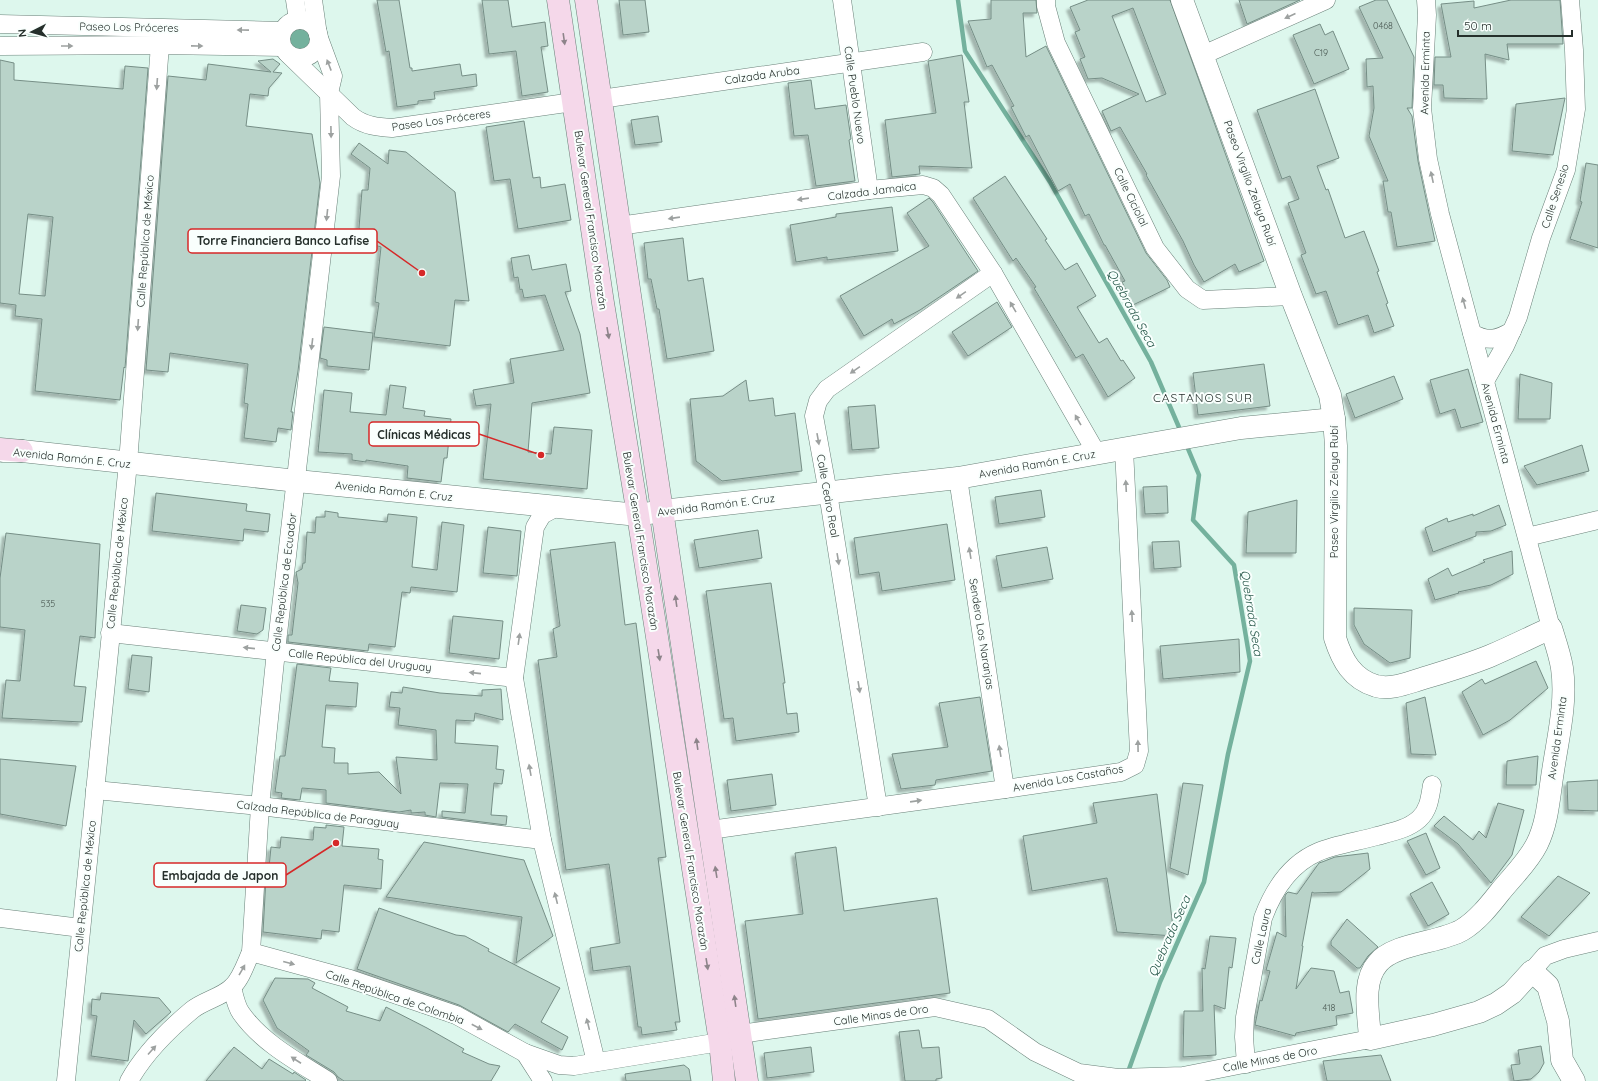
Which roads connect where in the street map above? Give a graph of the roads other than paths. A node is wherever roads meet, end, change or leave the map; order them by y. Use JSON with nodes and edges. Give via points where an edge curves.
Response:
{"nodes":[{"id":1,"x":295,"y":0,"type":"edge"},
{"id":2,"x":313,"y":0,"type":"edge"},
{"id":3,"x":558,"y":0,"type":"edge"},
{"id":4,"x":586,"y":0,"type":"edge"},
{"id":5,"x":842,"y":0,"type":"edge"},
{"id":6,"x":1046,"y":0,"type":"edge"},
{"id":7,"x":1182,"y":0,"type":"edge"},
{"id":8,"x":1326,"y":0,"type":"edge"},
{"id":9,"x":1426,"y":0,"type":"edge"},
{"id":10,"x":1570,"y":0,"type":"edge"},
{"id":11,"x":298,"y":20,"type":"junction"},
{"id":12,"x":0,"y":24,"type":"edge"},
{"id":13,"x":319,"y":36,"type":"junction"},
{"id":14,"x":284,"y":44,"type":"junction"},
{"id":15,"x":160,"y":45,"type":"junction"},
{"id":16,"x":0,"y":46,"type":"edge"},
{"id":17,"x":923,"y":52,"type":"dead end"},
{"id":18,"x":1203,"y":54,"type":"junction"},
{"id":19,"x":850,"y":62,"type":"junction"},
{"id":20,"x":329,"y":93,"type":"junction"},
{"id":21,"x":601,"y":99,"type":"junction"},
{"id":22,"x":574,"y":102,"type":"junction"},
{"id":23,"x":869,"y":190,"type":"junction"},
{"id":24,"x":619,"y":226,"type":"junction"},
{"id":25,"x":993,"y":272,"type":"junction"},
{"id":26,"x":1291,"y":296,"type":"junction"},
{"id":27,"x":1512,"y":330,"type":"junction"},
{"id":28,"x":1472,"y":333,"type":"junction"},
{"id":29,"x":1485,"y":382,"type":"junction"},
{"id":30,"x":1334,"y":419,"type":"junction"},
{"id":31,"x":0,"y":444,"type":"edge"},
{"id":32,"x":1124,"y":449,"type":"junction"},
{"id":33,"x":0,"y":450,"type":"edge"},
{"id":34,"x":22,"y":451,"type":"junction"},
{"id":35,"x":1097,"y":454,"type":"junction"},
{"id":36,"x":128,"y":463,"type":"junction"},
{"id":37,"x":958,"y":478,"type":"junction"},
{"id":38,"x":297,"y":482,"type":"junction"},
{"id":39,"x":828,"y":492,"type":"junction"},
{"id":40,"x":555,"y":508,"type":"junction"},
{"id":41,"x":662,"y":511,"type":"junction"},
{"id":42,"x":638,"y":515,"type":"junction"},
{"id":43,"x":1598,"y":520,"type":"edge"},
{"id":44,"x":1527,"y":537,"type":"junction"},
{"id":45,"x":1551,"y":628,"type":"junction"},
{"id":46,"x":110,"y":633,"type":"junction"},
{"id":47,"x":276,"y":651,"type":"junction"},
{"id":48,"x":514,"y":678,"type":"junction"},
{"id":49,"x":1432,"y":785,"type":"dead end"},
{"id":50,"x":1006,"y":789,"type":"junction"},
{"id":51,"x":95,"y":790,"type":"junction"},
{"id":52,"x":260,"y":806,"type":"junction"},
{"id":53,"x":878,"y":807,"type":"junction"},
{"id":54,"x":710,"y":830,"type":"junction"},
{"id":55,"x":542,"y":840,"type":"junction"},
{"id":56,"x":0,"y":918,"type":"edge"},
{"id":57,"x":81,"y":928,"type":"junction"},
{"id":58,"x":1598,"y":941,"type":"edge"},
{"id":59,"x":251,"y":952,"type":"junction"},
{"id":60,"x":1532,"y":972,"type":"junction"},
{"id":61,"x":232,"y":987,"type":"junction"},
{"id":62,"x":740,"y":1034,"type":"junction"},
{"id":63,"x":1370,"y":1039,"type":"junction"},
{"id":64,"x":720,"y":1042,"type":"junction"},
{"id":65,"x":525,"y":1053,"type":"junction"},
{"id":66,"x":1562,"y":1060,"type":"junction"},
{"id":67,"x":596,"y":1062,"type":"junction"},
{"id":68,"x":1246,"y":1064,"type":"junction"},
{"id":69,"x":574,"y":1066,"type":"junction"},
{"id":70,"x":66,"y":1081,"type":"edge"},
{"id":71,"x":129,"y":1081,"type":"edge"},
{"id":72,"x":328,"y":1081,"type":"edge"},
{"id":73,"x":543,"y":1081,"type":"edge"},
{"id":74,"x":560,"y":1081,"type":"edge"},
{"id":75,"x":724,"y":1081,"type":"edge"},
{"id":76,"x":747,"y":1081,"type":"edge"},
{"id":77,"x":1556,"y":1081,"type":"edge"},
{"id":78,"x":1574,"y":1081,"type":"edge"}],
"edges":[{"from":1,"to":11,"type":"street"},
{"from":2,"to":13,"type":"street","name":"Calle República de Ecuador"},
{"from":3,"to":22,"type":"main road","name":"Bulevar General Francisco Morazán","one_way":true},
{"from":4,"to":21,"type":"main road","name":"Bulevar General Francisco Morazán"},
{"from":5,"to":19,"type":"street","name":"Calle Pueblo Nuevo"},
{"from":6,"to":26,"type":"street","name":"Calle Ciciolal","via":[[1056,42],[1155,248],[1186,289],[1203,300]]},
{"from":7,"to":18,"type":"street","name":"Paseo Virgilio Zelaya Rubí"},
{"from":8,"to":18,"type":"street","one_way":true},
{"from":28,"to":9,"type":"street","name":"Avenida Erminta","one_way":true,"via":[[1428,159],[1422,108]]},
{"from":10,"to":27,"type":"street","name":"Calle Senesio","via":[[1576,109],[1566,170]]},
{"from":11,"to":13,"type":"street","via":[[313,25]]},
{"from":11,"to":14,"type":"street","via":[[289,24]]},
{"from":14,"to":12,"type":"street","name":"Paseo Los Próceres","one_way":true},
{"from":13,"to":14,"type":"street","via":[[316,50],[306,58],[293,57]]},
{"from":20,"to":13,"type":"street","name":"Calle República de Ecuador","one_way":true,"via":[[333,76]]},
{"from":15,"to":14,"type":"street","name":"Paseo Los Próceres","one_way":true},
{"from":14,"to":20,"type":"street","name":"Paseo Los Próceres"},
{"from":16,"to":15,"type":"street","name":"Paseo Los Próceres","one_way":true},
{"from":15,"to":36,"type":"street","name":"Calle República de México","one_way":true},
{"from":17,"to":19,"type":"street","name":"Calzada Aruba"},
{"from":18,"to":26,"type":"street","name":"Paseo Virgilio Zelaya Rubí"},
{"from":19,"to":21,"type":"street","name":"Calzada Aruba"},
{"from":19,"to":23,"type":"street","name":"Calle Pueblo Nuevo"},
{"from":20,"to":22,"type":"street","name":"Paseo Los Próceres","via":[[359,122],[392,128]]},
{"from":20,"to":38,"type":"street","name":"Calle República de Ecuador","one_way":true,"via":[[331,176]]},
{"from":21,"to":24,"type":"main road","name":"Bulevar General Francisco Morazán"},
{"from":22,"to":42,"type":"main road","name":"Bulevar General Francisco Morazán","one_way":true,"via":[[603,303]]},
{"from":23,"to":24,"type":"street","name":"Calzada Jamaica","one_way":true},
{"from":23,"to":25,"type":"street","name":"Calzada Jamaica","via":[[923,185],[933,188],[941,195]]},
{"from":24,"to":41,"type":"main road","name":"Bulevar General Francisco Morazán"},
{"from":35,"to":25,"type":"street","name":"Calzada Jamaica","one_way":true},
{"from":25,"to":39,"type":"street","name":"Calle Cedro Real","one_way":true,"via":[[827,389],[818,401],[814,416]]},
{"from":26,"to":30,"type":"street","name":"Paseo Virgilio Zelaya Rubí","via":[[1330,395]]},
{"from":27,"to":28,"type":"street","via":[[1492,340]]},
{"from":27,"to":29,"type":"street","name":"Calle Senesio","via":[[1506,346]]},
{"from":28,"to":29,"type":"street","name":"Avenida Erminta"},
{"from":29,"to":44,"type":"street","name":"Avenida Erminta"},
{"from":30,"to":32,"type":"street","name":"Avenida Ramón E. Cruz","via":[[1241,428]]},
{"from":30,"to":45,"type":"street","name":"Paseo Virgilio Zelaya Rubí","via":[[1335,638],[1340,655],[1349,669],[1364,681],[1392,687],[1490,656]]},
{"from":31,"to":34,"type":"street","name":"Avenida Ramón E. Cruz"},
{"from":32,"to":35,"type":"street","name":"Avenida Ramón E. Cruz"},
{"from":50,"to":32,"type":"street","name":"Avenida Los Castaños","one_way":true,"via":[[1121,772],[1135,765],[1139,752]]},
{"from":33,"to":34,"type":"main road"},
{"from":34,"to":36,"type":"street","name":"Avenida Ramón E. Cruz"},
{"from":35,"to":37,"type":"street","name":"Avenida Ramón E. Cruz"},
{"from":36,"to":38,"type":"street","name":"Avenida Ramón E. Cruz"},
{"from":36,"to":46,"type":"street","name":"Calle República de México"},
{"from":37,"to":39,"type":"street","name":"Avenida Ramón E. Cruz"},
{"from":50,"to":37,"type":"street","name":"Sendero Los Naranjas","one_way":true},
{"from":38,"to":40,"type":"street","name":"Avenida Ramón E. Cruz"},
{"from":38,"to":47,"type":"street","name":"Calle República de Ecuador"},
{"from":39,"to":41,"type":"street","name":"Avenida Ramón E. Cruz"},
{"from":39,"to":53,"type":"street","name":"Calle Cedro Real","one_way":true},
{"from":40,"to":42,"type":"street","name":"Avenida Ramón E. Cruz"},
{"from":48,"to":40,"type":"street","one_way":true,"via":[[535,527],[542,515]]},
{"from":41,"to":42,"type":"street","name":"Avenida Ramón E. Cruz"},
{"from":54,"to":41,"type":"main road","name":"Bulevar General Francisco Morazán","one_way":true},
{"from":42,"to":64,"type":"main road","name":"Bulevar General Francisco Morazán","one_way":true},
{"from":43,"to":44,"type":"street"},
{"from":44,"to":45,"type":"street","name":"Avenida Erminta"},
{"from":45,"to":63,"type":"street","name":"Avenida Erminta","via":[[1562,668],[1564,690],[1548,806],[1537,844],[1484,911],[1461,931],[1401,950],[1378,961],[1371,972],[1368,984]]},
{"from":47,"to":46,"type":"street","name":"Calle República del Uruguay","one_way":true},
{"from":46,"to":51,"type":"street","name":"Calle República de México"},
{"from":48,"to":47,"type":"street","name":"Calle República del Uruguay","one_way":true},
{"from":47,"to":52,"type":"street","name":"Calle República de Ecuador"},
{"from":55,"to":48,"type":"street","one_way":true},
{"from":49,"to":68,"type":"street","name":"Calle Laura","via":[[1428,807],[1420,818],[1410,825],[1394,832],[1318,852],[1301,862],[1277,888],[1263,918],[1245,1017]]},
{"from":53,"to":50,"type":"street","name":"Avenida Los Castaños","one_way":true},
{"from":51,"to":52,"type":"street","name":"Calzada República de Paraguay"},
{"from":51,"to":57,"type":"street","name":"Calle República de México"},
{"from":52,"to":55,"type":"street","name":"Calzada República de Paraguay"},
{"from":52,"to":59,"type":"street","name":"Calle República de Ecuador"},
{"from":53,"to":54,"type":"street","name":"Avenida Los Castaños"},
{"from":62,"to":54,"type":"main road","name":"Bulevar General Francisco Morazán","one_way":true},
{"from":67,"to":55,"type":"street","one_way":true},
{"from":56,"to":57,"type":"street"},
{"from":57,"to":70,"type":"street","name":"Calle República de México"},
{"from":58,"to":60,"type":"street","name":"Calle Minas de Oro","via":[[1545,956]]},
{"from":61,"to":59,"type":"street","name":"Calle República de Ecuador","one_way":true},
{"from":59,"to":65,"type":"street","name":"Calle República de Colombia","one_way":true,"via":[[350,979],[456,1016]]},
{"from":60,"to":63,"type":"street","name":"Calle Minas de Oro","via":[[1512,993],[1479,1012]]},
{"from":60,"to":66,"type":"street","via":[[1548,986],[1558,1021]]},
{"from":71,"to":61,"type":"street","one_way":true,"via":[[168,1031],[194,1009]]},
{"from":72,"to":61,"type":"street","one_way":true,"via":[[260,1034],[240,1012]]},
{"from":62,"to":68,"type":"street","name":"Calle Minas de Oro","via":[[935,1007],[988,1019],[1035,1052],[1079,1073],[1118,1078],[1183,1076]]},
{"from":62,"to":76,"type":"main road","name":"Bulevar General Francisco Morazán"},
{"from":63,"to":68,"type":"street","name":"Calle Minas de Oro"},
{"from":64,"to":67,"type":"street"},
{"from":64,"to":75,"type":"main road","name":"Bulevar General Francisco Morazán"},
{"from":65,"to":69,"type":"street","via":[[559,1065]]},
{"from":65,"to":73,"type":"street","name":"Calle República de Colombia"},
{"from":66,"to":77,"type":"street"},
{"from":66,"to":78,"type":"street"},
{"from":67,"to":69,"type":"street"},
{"from":69,"to":74,"type":"street"}]}
